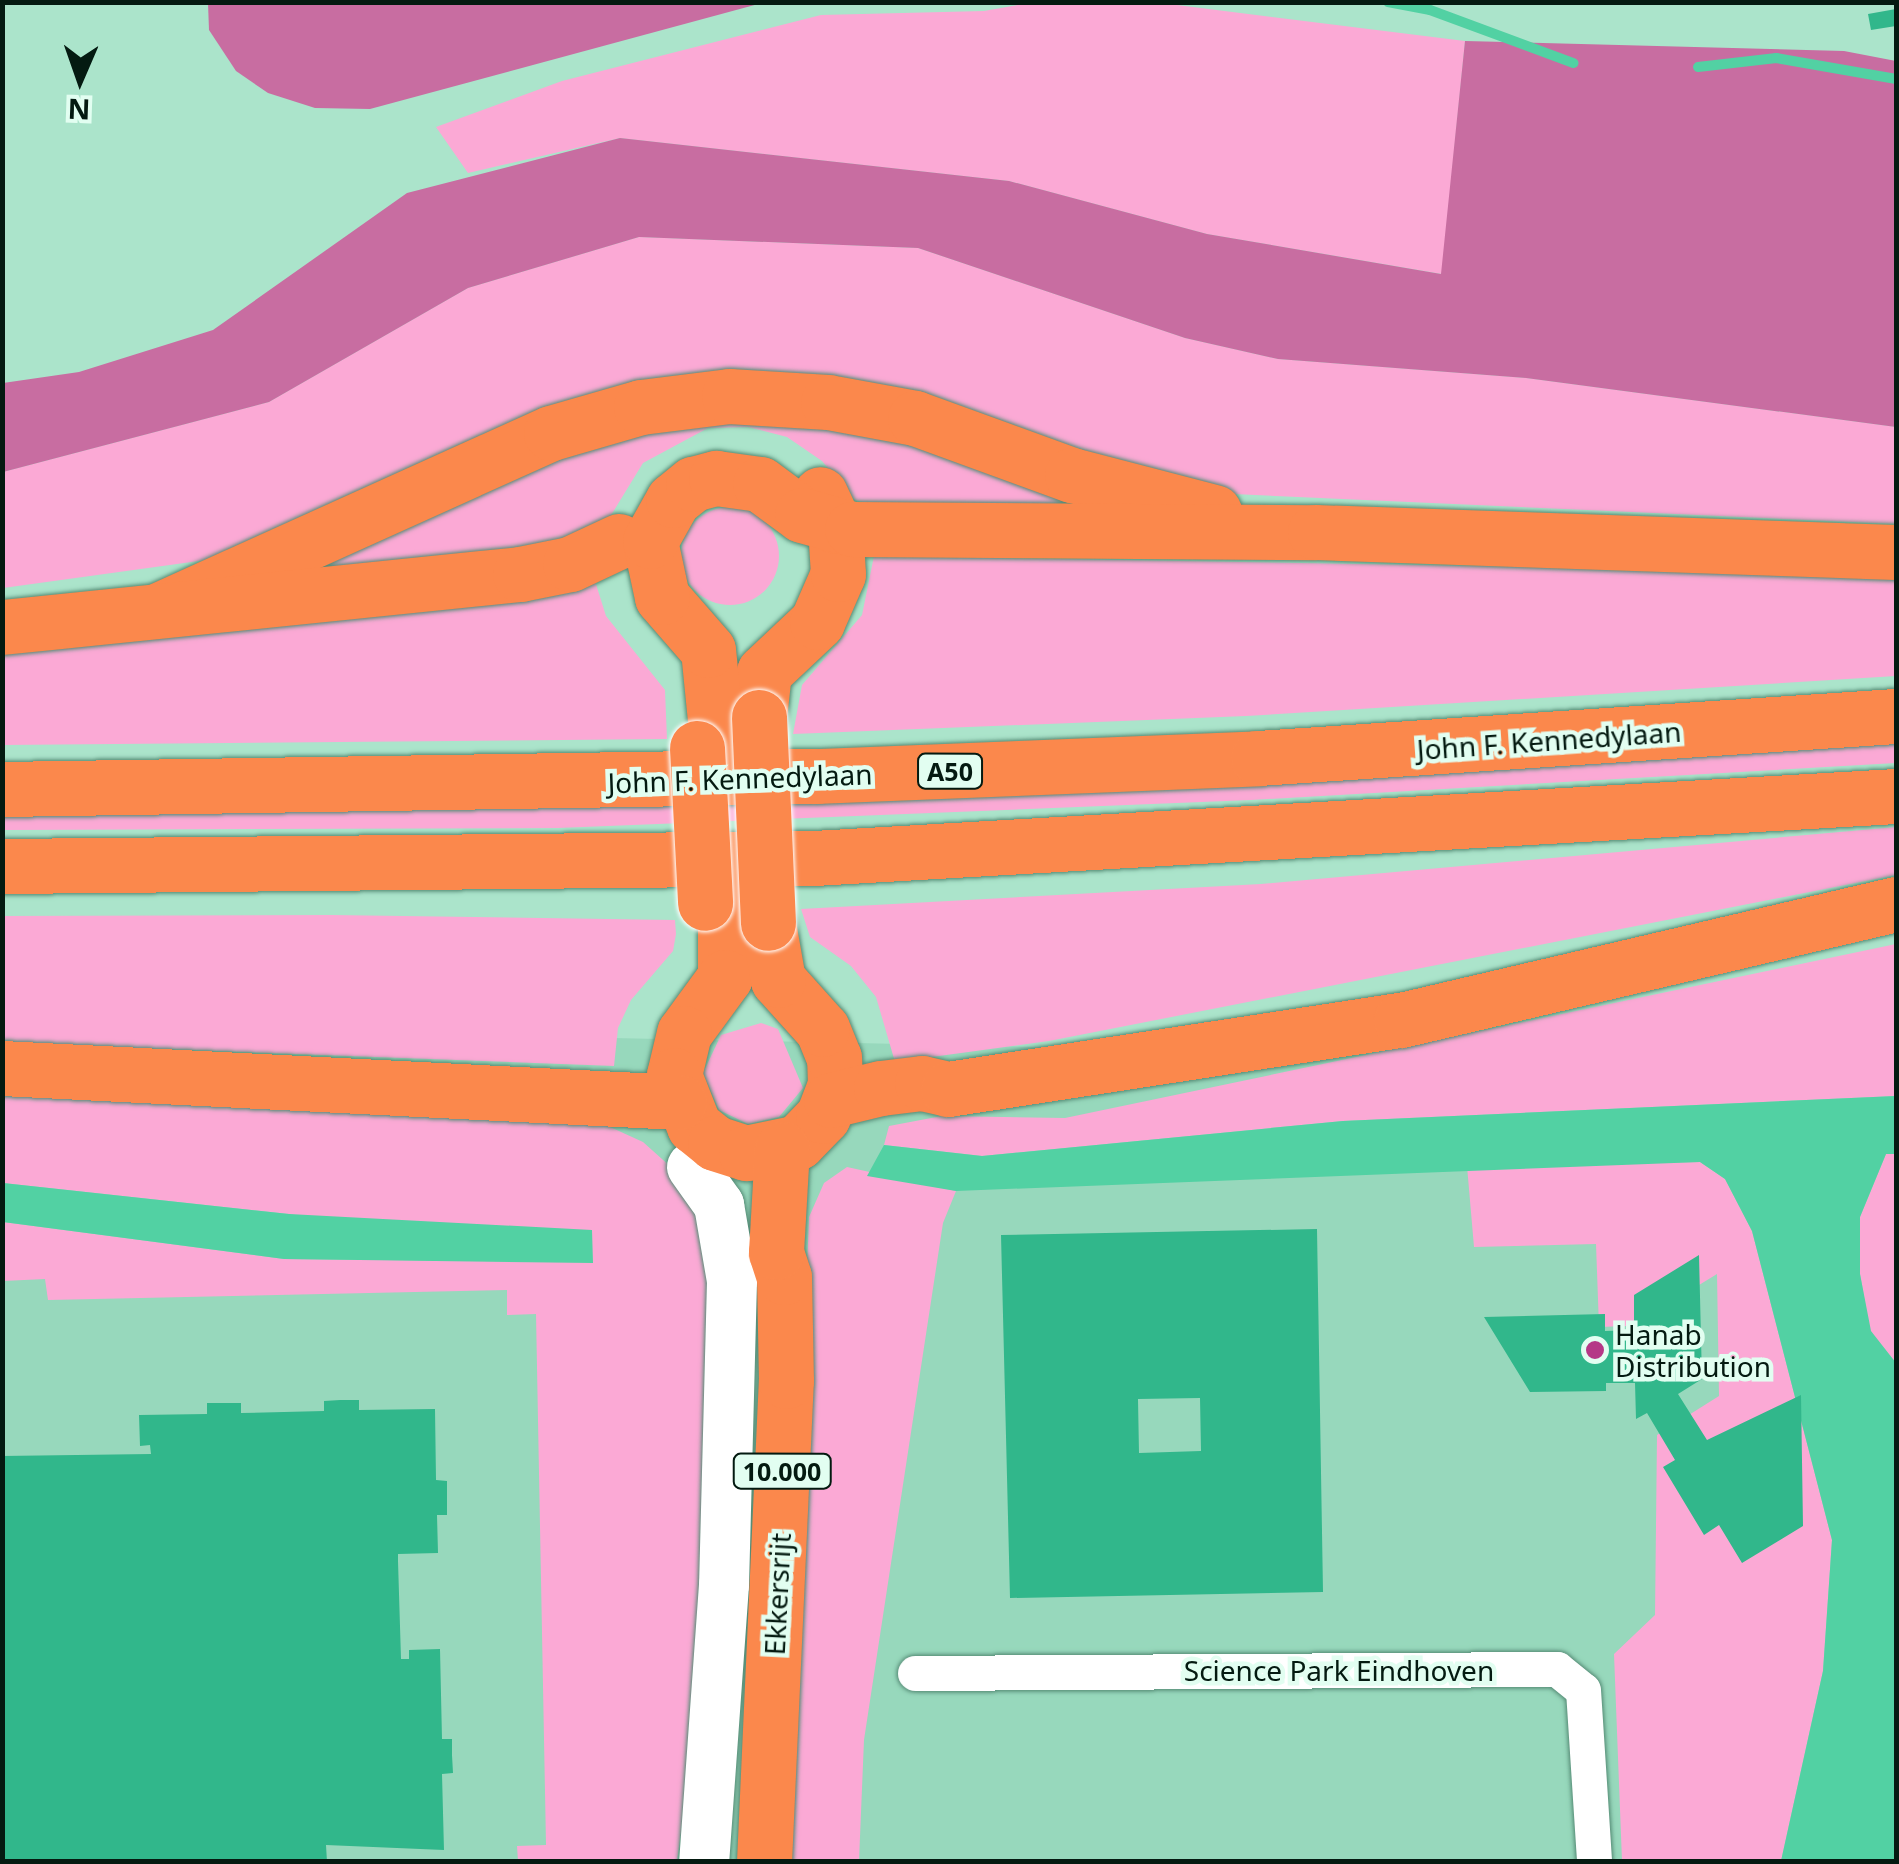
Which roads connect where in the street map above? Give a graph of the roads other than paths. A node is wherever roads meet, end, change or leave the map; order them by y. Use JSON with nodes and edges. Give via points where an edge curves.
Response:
{"nodes":[{"id":1,"x":836,"y":526,"type":"junction"},
{"id":2,"x":1315,"y":532,"type":"junction"},
{"id":3,"x":619,"y":541,"type":"junction"},
{"id":4,"x":1896,"y":552,"type":"edge"},
{"id":5,"x":161,"y":609,"type":"junction"},
{"id":6,"x":2,"y":627,"type":"edge"},
{"id":7,"x":1896,"y":716,"type":"edge"},
{"id":8,"x":724,"y":719,"type":"junction"},
{"id":9,"x":2,"y":789,"type":"edge"},
{"id":10,"x":1896,"y":796,"type":"edge"},
{"id":11,"x":2,"y":866,"type":"edge"},
{"id":12,"x":1896,"y":904,"type":"edge"},
{"id":13,"x":733,"y":924,"type":"junction"},
{"id":14,"x":2,"y":1068,"type":"edge"},
{"id":15,"x":948,"y":1089,"type":"junction"},
{"id":16,"x":663,"y":1100,"type":"junction"},
{"id":17,"x":830,"y":1100,"type":"junction"},
{"id":18,"x":782,"y":1149,"type":"junction"},
{"id":19,"x":710,"y":1158,"type":"junction"},
{"id":20,"x":758,"y":1279,"type":"junction"},
{"id":21,"x":915,"y":1673,"type":"dead end"},
{"id":22,"x":704,"y":1862,"type":"edge"},
{"id":23,"x":764,"y":1862,"type":"edge"},
{"id":24,"x":1594,"y":1862,"type":"edge"}],
"edges":[{"from":1,"to":2,"type":"highway","via":[[1165,536]]},
{"from":1,"to":3,"type":"highway","via":[[820,494],[791,465],[744,446],[718,446],[686,454],[644,485]]},
{"from":1,"to":8,"type":"highway","via":[[840,554],[833,592],[817,622]]},
{"from":1,"to":8,"type":"highway","via":[[802,515],[777,493],[740,479],[693,484],[659,519],[650,542],[654,580],[708,650]]},
{"from":2,"to":4,"type":"highway"},
{"from":2,"to":5,"type":"highway","via":[[1163,503],[916,418],[828,402],[729,396],[641,407],[551,433]]},
{"from":3,"to":5,"type":"highway","via":[[570,564],[520,574]]},
{"from":3,"to":8,"type":"highway","via":[[624,592]]},
{"from":5,"to":6,"type":"highway"},
{"from":7,"to":9,"type":"highway","name":"John F. Kennedylaan","number":"A50","via":[[1296,756],[817,776]]},
{"from":8,"to":13,"type":"highway","bridge":true},
{"from":10,"to":11,"type":"highway","via":[[814,858]]},
{"from":12,"to":15,"type":"highway","via":[[1400,1020]]},
{"from":13,"to":16,"type":"highway","via":[[722,985],[677,1050]]},
{"from":13,"to":17,"type":"highway","via":[[829,1042],[836,1071]]},
{"from":14,"to":16,"type":"highway"},
{"from":15,"to":17,"type":"highway","via":[[922,1083]]},
{"from":15,"to":20,"type":"highway","via":[[865,1120],[802,1180]]},
{"from":16,"to":19,"type":"highway","via":[[694,1126]]},
{"from":17,"to":18,"type":"highway","via":[[811,1131]]},
{"from":18,"to":19,"type":"highway"},
{"from":18,"to":20,"type":"highway","name":"Ekkersrijt","number":"10.000","via":[[776,1252]]},
{"from":19,"to":20,"type":"main road","name":"Ekkersrijt","number":"10.000","via":[[741,1204],[742,1253]]},
{"from":20,"to":22,"type":"main road","name":"Ekkersrijt","number":"10.000","via":[[724,1585]]},
{"from":20,"to":23,"type":"highway","name":"Ekkersrijt","number":"10.000","via":[[786,1381]]},
{"from":21,"to":24,"type":"street","name":"Science Park Eindhoven","via":[[1557,1669],[1584,1690]]}]}
